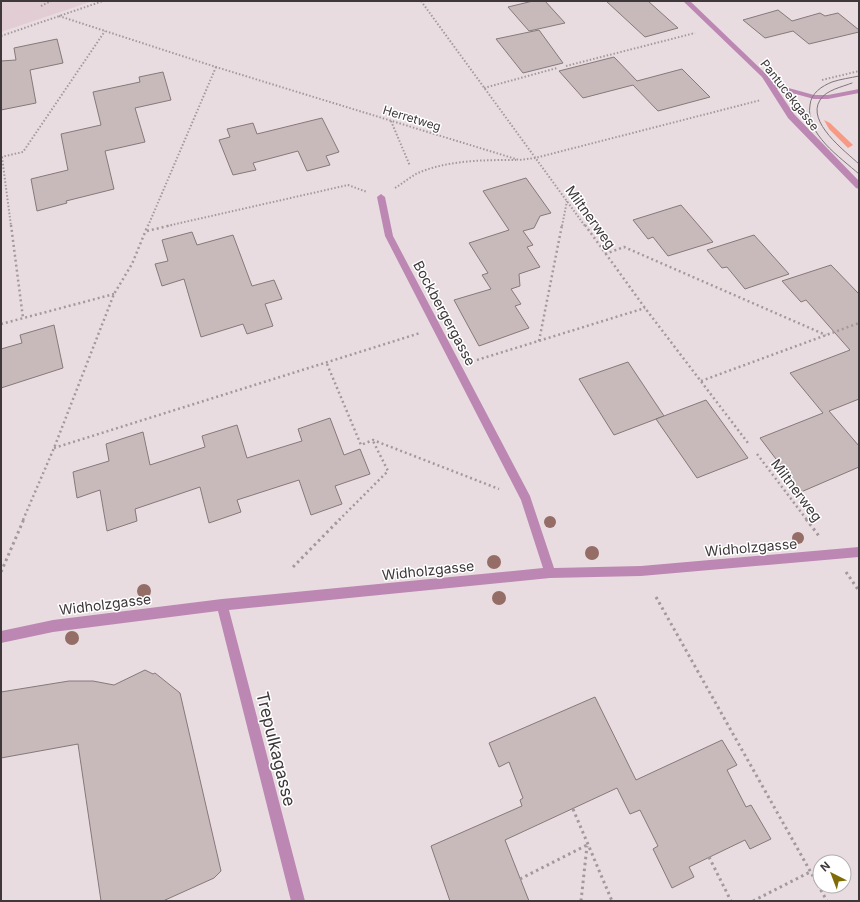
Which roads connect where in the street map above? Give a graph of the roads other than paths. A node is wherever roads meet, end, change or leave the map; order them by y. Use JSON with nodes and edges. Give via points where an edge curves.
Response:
{"nodes":[{"id":1,"x":686,"y":1,"type":"edge"},
{"id":2,"x":773,"y":86,"type":"junction"},
{"id":3,"x":859,"y":91,"type":"edge"},
{"id":4,"x":859,"y":186,"type":"edge"},
{"id":5,"x":381,"y":197,"type":"road end"},
{"id":6,"x":859,"y":552,"type":"edge"},
{"id":7,"x":550,"y":573,"type":"junction"},
{"id":8,"x":222,"y":605,"type":"junction"},
{"id":9,"x":1,"y":637,"type":"edge"},
{"id":10,"x":298,"y":901,"type":"edge"}],
"edges":[{"from":1,"to":2,"type":"street","name":"Pantucekgasse"},
{"from":2,"to":3,"type":"street","via":[[814,97]]},
{"from":2,"to":4,"type":"street","name":"Pantucekgasse","via":[[791,116]]},
{"from":5,"to":7,"type":"street","name":"Bockbergergasse","via":[[389,236],[526,499]]},
{"from":6,"to":7,"type":"street","name":"Widholzgasse","via":[[641,571]]},
{"from":7,"to":8,"type":"street","name":"Widholzgasse"},
{"from":8,"to":9,"type":"street","name":"Widholzgasse","via":[[53,626]]},
{"from":8,"to":10,"type":"street","name":"Trepulkagasse"}]}
